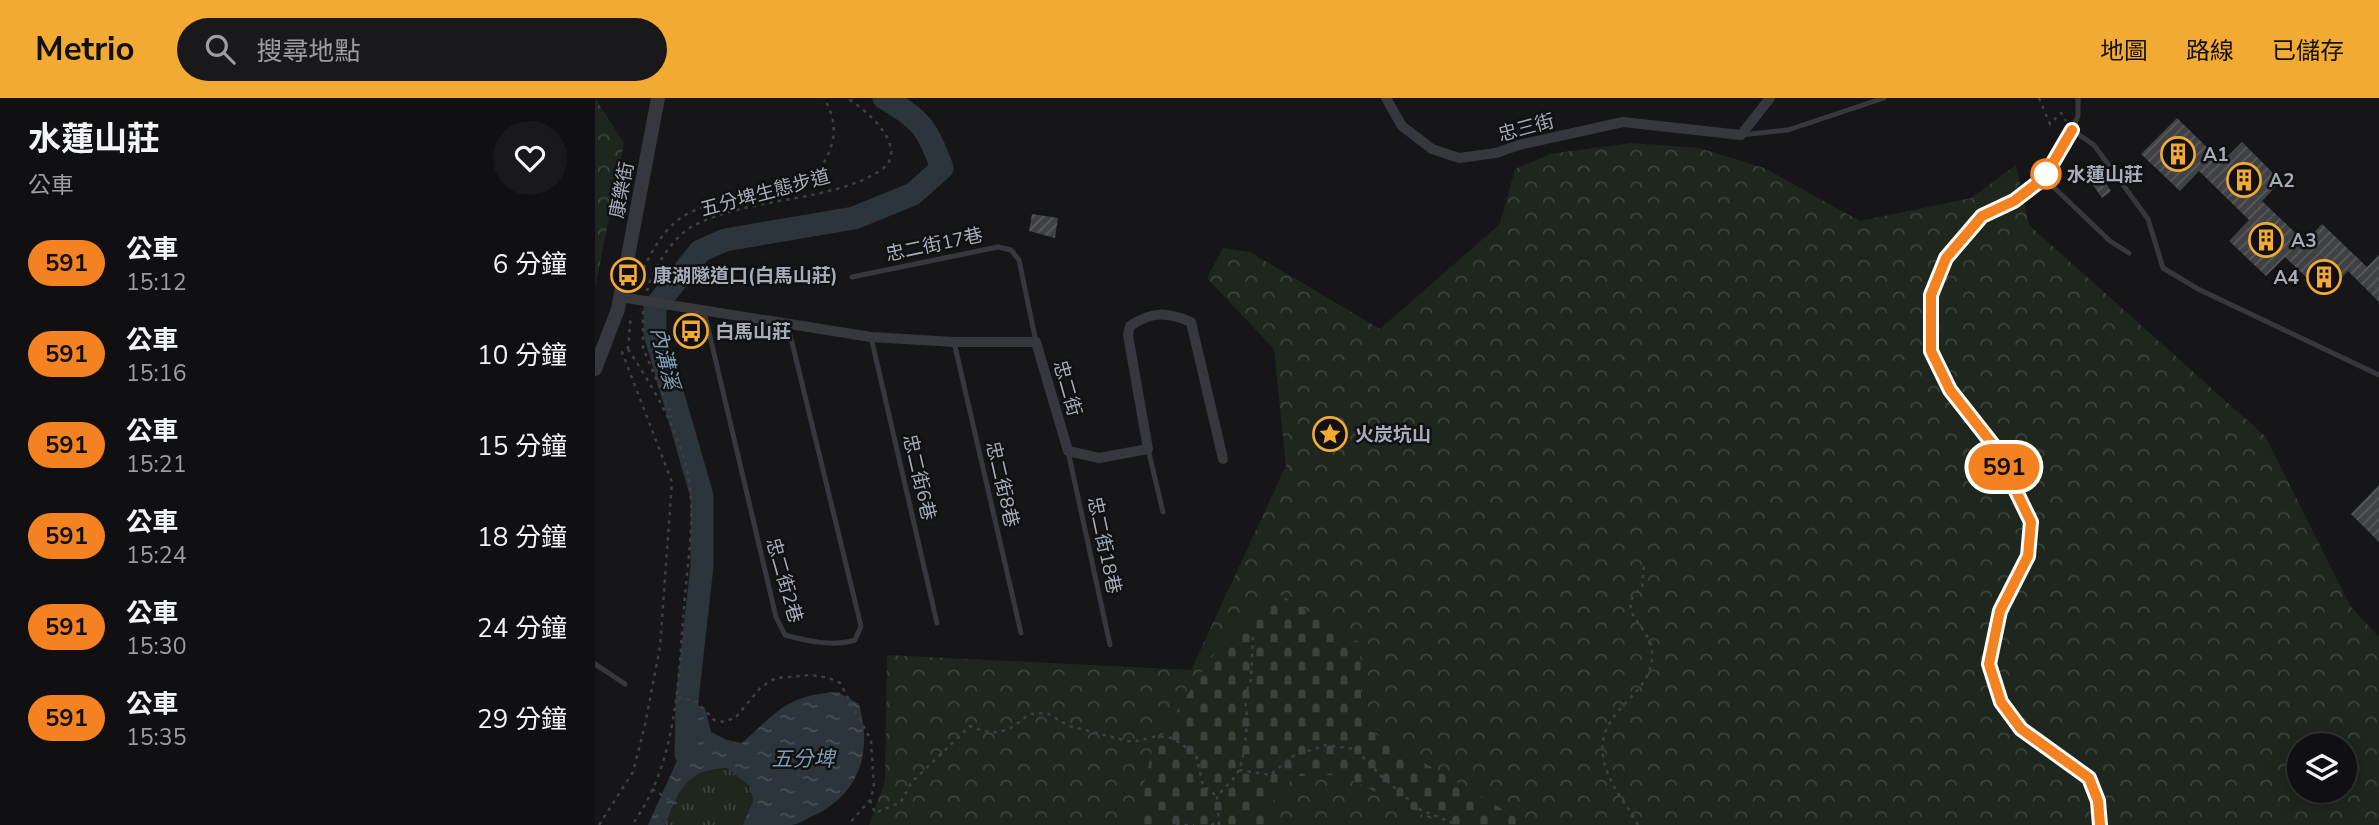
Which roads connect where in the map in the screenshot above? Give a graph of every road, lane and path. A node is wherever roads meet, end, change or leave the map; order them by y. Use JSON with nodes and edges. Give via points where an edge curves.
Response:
{"nodes":[{"id":1,"x":659,"y":98,"type":"edge"},
{"id":2,"x":824,"y":98,"type":"edge"},
{"id":3,"x":847,"y":98,"type":"edge"},
{"id":4,"x":1385,"y":98,"type":"edge"},
{"id":5,"x":1770,"y":98,"type":"edge"},
{"id":6,"x":1884,"y":98,"type":"edge"},
{"id":7,"x":2039,"y":98,"type":"edge"},
{"id":8,"x":2078,"y":98,"type":"edge"},
{"id":9,"x":2072,"y":130,"type":"junction"},
{"id":10,"x":1741,"y":135,"type":"junction"},
{"id":11,"x":2044,"y":178,"type":"junction"},
{"id":12,"x":2129,"y":253,"type":"dead end"},
{"id":13,"x":852,"y":277,"type":"dead end"},
{"id":14,"x":636,"y":298,"type":"junction"},
{"id":15,"x":704,"y":311,"type":"junction"},
{"id":16,"x":788,"y":326,"type":"junction"},
{"id":17,"x":871,"y":337,"type":"junction"},
{"id":18,"x":954,"y":342,"type":"junction"},
{"id":19,"x":1036,"y":342,"type":"junction"},
{"id":20,"x":628,"y":348,"type":"junction"},
{"id":21,"x":595,"y":369,"type":"edge"},
{"id":22,"x":2379,"y":375,"type":"edge"},
{"id":23,"x":668,"y":418,"type":"junction"},
{"id":24,"x":1148,"y":449,"type":"junction"},
{"id":25,"x":1068,"y":451,"type":"junction"},
{"id":26,"x":1223,"y":459,"type":"dead end"},
{"id":27,"x":1163,"y":512,"type":"dead end"},
{"id":28,"x":1644,"y":565,"type":"dead end"},
{"id":29,"x":937,"y":623,"type":"dead end"},
{"id":30,"x":1021,"y":632,"type":"dead end"},
{"id":31,"x":1253,"y":636,"type":"dead end"},
{"id":32,"x":1110,"y":645,"type":"dead end"},
{"id":33,"x":595,"y":664,"type":"edge"},
{"id":34,"x":625,"y":684,"type":"dead end"},
{"id":35,"x":676,"y":697,"type":"junction"},
{"id":36,"x":1239,"y":770,"type":"junction"},
{"id":37,"x":652,"y":789,"type":"junction"},
{"id":38,"x":1217,"y":796,"type":"junction"},
{"id":39,"x":870,"y":800,"type":"junction"},
{"id":40,"x":680,"y":805,"type":"dead end"},
{"id":41,"x":1219,"y":824,"type":"edge"},
{"id":42,"x":599,"y":825,"type":"edge"},
{"id":43,"x":632,"y":825,"type":"edge"},
{"id":44,"x":848,"y":825,"type":"edge"},
{"id":45,"x":1175,"y":825,"type":"edge"},
{"id":46,"x":1194,"y":825,"type":"edge"},
{"id":47,"x":1211,"y":825,"type":"edge"},
{"id":48,"x":1458,"y":825,"type":"edge"},
{"id":49,"x":1638,"y":825,"type":"edge"},
{"id":50,"x":2100,"y":825,"type":"edge"}],
"edges":[{"from":1,"to":14,"type":"street","name":"康樂街"},
{"from":2,"to":14,"type":"path","name":"五分埤生態步道","via":[[832,111],[836,135],[814,178],[683,217],[650,252]]},
{"from":3,"to":14,"type":"path","name":"五分埤生態步道","via":[[879,123],[890,146],[889,160],[881,171],[855,184],[726,214],[691,227],[668,250]]},
{"from":4,"to":10,"type":"street","name":"忠三街","via":[[1402,126],[1433,149],[1459,158],[1623,122]]},
{"from":5,"to":10,"type":"street"},
{"from":6,"to":10,"type":"lane","name":"忠三街","via":[[1788,130]]},
{"from":7,"to":9,"type":"path","via":[[2050,124],[2061,113]]},
{"from":8,"to":9,"type":"lane"},
{"from":9,"to":11,"type":"street"},
{"from":9,"to":22,"type":"lane","via":[[2094,145],[2148,219],[2163,268],[2209,295]]},
{"from":11,"to":12,"type":"lane","via":[[2110,241]]},
{"from":11,"to":50,"type":"street","via":[[2014,201],[1982,216],[1946,258],[1931,295],[1931,351],[1950,390],[1994,446],[2031,522],[2028,556],[2000,611],[1989,664],[2001,702],[2021,729],[2089,778],[2098,801]]},
{"from":13,"to":19,"type":"lane","name":"忠二街17巷","via":[[998,247],[1011,250],[1019,260]]},
{"from":14,"to":15,"type":"street","name":"忠二街"},
{"from":14,"to":20,"type":"path","name":"五分埤生態步道"},
{"from":14,"to":21,"type":"street","name":"康樂街"},
{"from":14,"to":23,"type":"path","name":"五分埤生態步道","via":[[643,348],[672,416]]},
{"from":15,"to":16,"type":"street","name":"忠二街"},
{"from":15,"to":16,"type":"lane","name":"忠二街2巷","via":[[776,617],[785,635],[844,643],[855,639],[861,626]]},
{"from":16,"to":17,"type":"street","name":"忠二街"},
{"from":17,"to":18,"type":"street","name":"忠二街"},
{"from":17,"to":29,"type":"lane","name":"忠二街6巷"},
{"from":18,"to":19,"type":"street","name":"忠二街"},
{"from":18,"to":30,"type":"lane","name":"忠二街8巷"},
{"from":19,"to":25,"type":"street","name":"忠二街"},
{"from":20,"to":23,"type":"path","name":"五分埤生態步道"},
{"from":20,"to":42,"type":"path","name":"五分埤生態步道","via":[[622,352],[672,482],[660,647],[645,725],[633,772]]},
{"from":23,"to":35,"type":"path","name":"五分埤生態步道","via":[[690,489]]},
{"from":24,"to":25,"type":"street","via":[[1099,458]]},
{"from":24,"to":26,"type":"street","via":[[1128,335],[1130,326],[1139,320],[1171,314],[1191,322]]},
{"from":24,"to":27,"type":"lane"},
{"from":25,"to":32,"type":"lane","name":"忠二街18巷"},
{"from":28,"to":49,"type":"path","via":[[1642,587],[1633,594],[1630,607],[1633,618],[1647,632],[1652,652],[1649,671],[1634,696],[1605,727],[1603,748],[1608,774]]},
{"from":31,"to":36,"type":"path","via":[[1251,680],[1244,697],[1246,741]]},
{"from":33,"to":34,"type":"lane"},
{"from":35,"to":37,"type":"path","name":"五分埤生態步道","via":[[668,745]]},
{"from":35,"to":39,"type":"path","via":[[697,702],[714,720],[724,722],[736,717],[761,687],[776,678],[799,674],[834,679],[846,691],[871,740],[874,788]]},
{"from":36,"to":38,"type":"path"},
{"from":36,"to":48,"type":"path","via":[[1271,775],[1293,756],[1326,745],[1355,749],[1421,810]]},
{"from":37,"to":40,"type":"path"},
{"from":37,"to":43,"type":"path","name":"五分埤生態步道"},
{"from":38,"to":39,"type":"path","via":[[1203,786],[1196,754],[1172,738],[1132,742],[1069,726],[1047,713],[1029,713],[1009,731],[985,733],[970,726],[911,783],[901,802],[875,813]]},
{"from":38,"to":41,"type":"path"},
{"from":39,"to":44,"type":"path"},
{"from":41,"to":47,"type":"path"},
{"from":45,"to":46,"type":"path"}]}
